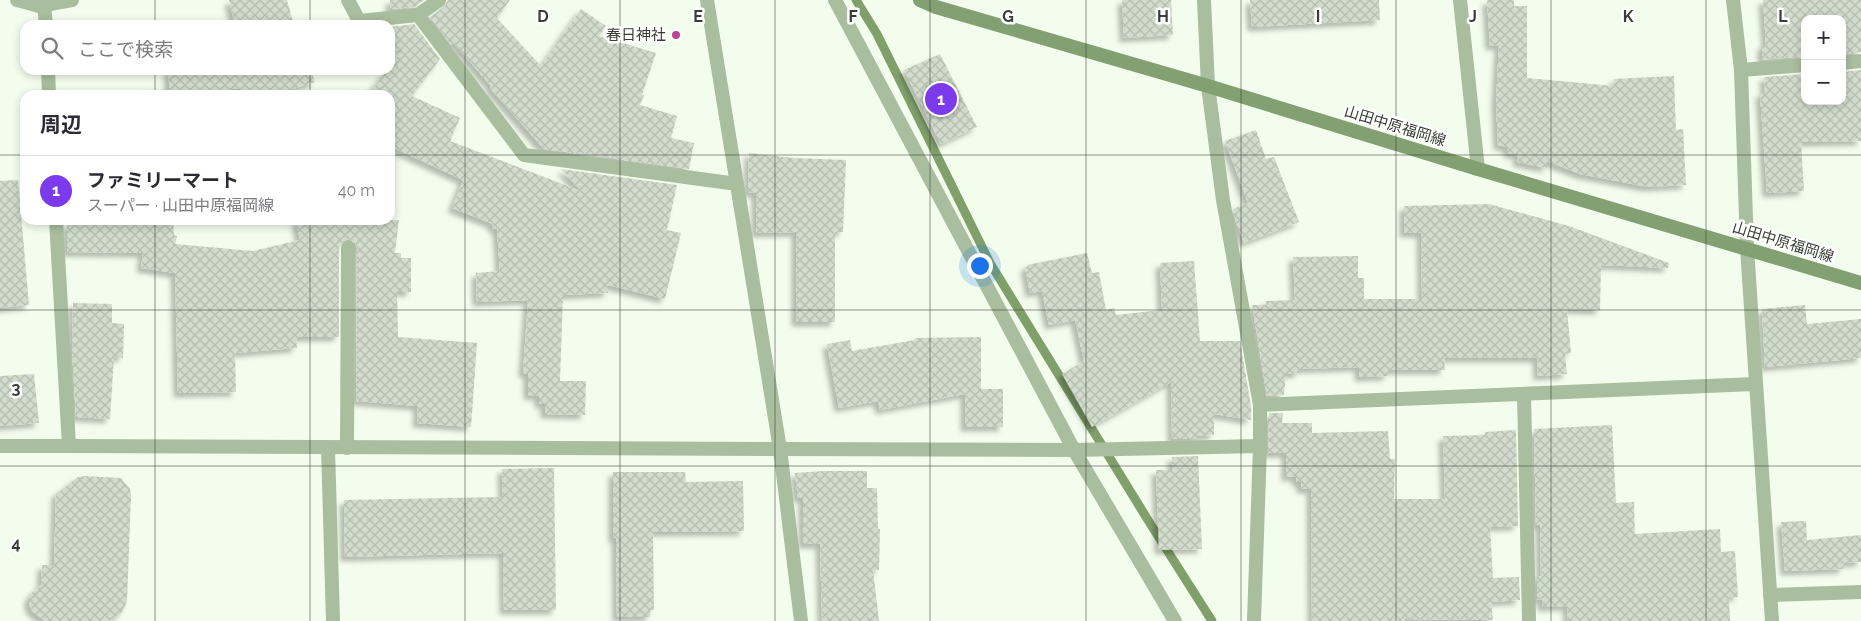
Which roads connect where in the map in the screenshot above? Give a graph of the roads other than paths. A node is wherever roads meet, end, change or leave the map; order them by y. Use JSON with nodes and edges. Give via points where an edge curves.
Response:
{"nodes":[{"id":1,"x":17,"y":0,"type":"edge"},
{"id":2,"x":72,"y":0,"type":"edge"},
{"id":3,"x":348,"y":0,"type":"edge"},
{"id":4,"x":439,"y":0,"type":"edge"},
{"id":5,"x":707,"y":0,"type":"edge"},
{"id":6,"x":835,"y":0,"type":"edge"},
{"id":7,"x":920,"y":0,"type":"edge"},
{"id":8,"x":1204,"y":0,"type":"edge"},
{"id":9,"x":1460,"y":0,"type":"edge"},
{"id":10,"x":1733,"y":0,"type":"edge"},
{"id":11,"x":936,"y":4,"type":"edge"},
{"id":12,"x":44,"y":5,"type":"junction"},
{"id":13,"x":418,"y":15,"type":"junction"},
{"id":14,"x":46,"y":20,"type":"edge"},
{"id":15,"x":359,"y":20,"type":"edge"},
{"id":16,"x":370,"y":20,"type":"edge"},
{"id":17,"x":1861,"y":61,"type":"edge"},
{"id":18,"x":1846,"y":63,"type":"edge"},
{"id":19,"x":1801,"y":65,"type":"edge"},
{"id":20,"x":1741,"y":70,"type":"junction"},
{"id":21,"x":48,"y":75,"type":"edge"},
{"id":22,"x":1208,"y":86,"type":"junction"},
{"id":23,"x":49,"y":90,"type":"edge"},
{"id":24,"x":1478,"y":169,"type":"junction"},
{"id":25,"x":737,"y":184,"type":"junction"},
{"id":26,"x":56,"y":225,"type":"edge"},
{"id":27,"x":348,"y":248,"type":"dead end"},
{"id":28,"x":1746,"y":248,"type":"junction"},
{"id":29,"x":1861,"y":283,"type":"edge"},
{"id":30,"x":1755,"y":384,"type":"junction"},
{"id":31,"x":1524,"y":394,"type":"junction"},
{"id":32,"x":1260,"y":405,"type":"junction"},
{"id":33,"x":0,"y":446,"type":"edge"},
{"id":34,"x":69,"y":446,"type":"junction"},
{"id":35,"x":1260,"y":446,"type":"junction"},
{"id":36,"x":328,"y":448,"type":"junction"},
{"id":37,"x":347,"y":448,"type":"junction"},
{"id":38,"x":780,"y":449,"type":"junction"},
{"id":39,"x":1074,"y":450,"type":"junction"},
{"id":40,"x":1861,"y":592,"type":"edge"},
{"id":41,"x":1770,"y":595,"type":"junction"},
{"id":42,"x":332,"y":621,"type":"edge"},
{"id":43,"x":801,"y":621,"type":"edge"},
{"id":44,"x":1175,"y":621,"type":"edge"},
{"id":45,"x":1254,"y":621,"type":"edge"},
{"id":46,"x":1529,"y":621,"type":"edge"},
{"id":47,"x":1772,"y":621,"type":"edge"}],
"edges":[{"from":1,"to":12,"type":"street"},
{"from":2,"to":12,"type":"street"},
{"from":3,"to":15,"type":"street"},
{"from":4,"to":13,"type":"street"},
{"from":5,"to":25,"type":"street"},
{"from":6,"to":39,"type":"street"},
{"from":7,"to":11,"type":"main road","name":"山田中原福岡線"},
{"from":8,"to":22,"type":"street"},
{"from":9,"to":24,"type":"street"},
{"from":10,"to":20,"type":"street"},
{"from":11,"to":22,"type":"main road","name":"山田中原福岡線"},
{"from":12,"to":14,"type":"street"},
{"from":13,"to":16,"type":"street"},
{"from":13,"to":25,"type":"street","via":[[524,155]]},
{"from":17,"to":18,"type":"street"},
{"from":19,"to":20,"type":"street"},
{"from":20,"to":28,"type":"street"},
{"from":21,"to":23,"type":"street"},
{"from":22,"to":24,"type":"main road","name":"山田中原福岡線"},
{"from":22,"to":32,"type":"street","via":[[1223,200]]},
{"from":24,"to":28,"type":"main road","name":"山田中原福岡線"},
{"from":25,"to":38,"type":"street"},
{"from":26,"to":34,"type":"street"},
{"from":27,"to":37,"type":"street"},
{"from":28,"to":29,"type":"main road","name":"山田中原福岡線"},
{"from":28,"to":30,"type":"street"},
{"from":30,"to":31,"type":"street"},
{"from":30,"to":41,"type":"street"},
{"from":31,"to":32,"type":"street"},
{"from":31,"to":46,"type":"street"},
{"from":32,"to":35,"type":"street"},
{"from":33,"to":34,"type":"street"},
{"from":34,"to":36,"type":"street"},
{"from":35,"to":39,"type":"street"},
{"from":35,"to":45,"type":"street"},
{"from":36,"to":37,"type":"street"},
{"from":36,"to":42,"type":"street"},
{"from":37,"to":38,"type":"street"},
{"from":38,"to":39,"type":"street"},
{"from":38,"to":43,"type":"street"},
{"from":39,"to":44,"type":"street"},
{"from":40,"to":41,"type":"street"},
{"from":41,"to":47,"type":"street"}]}
